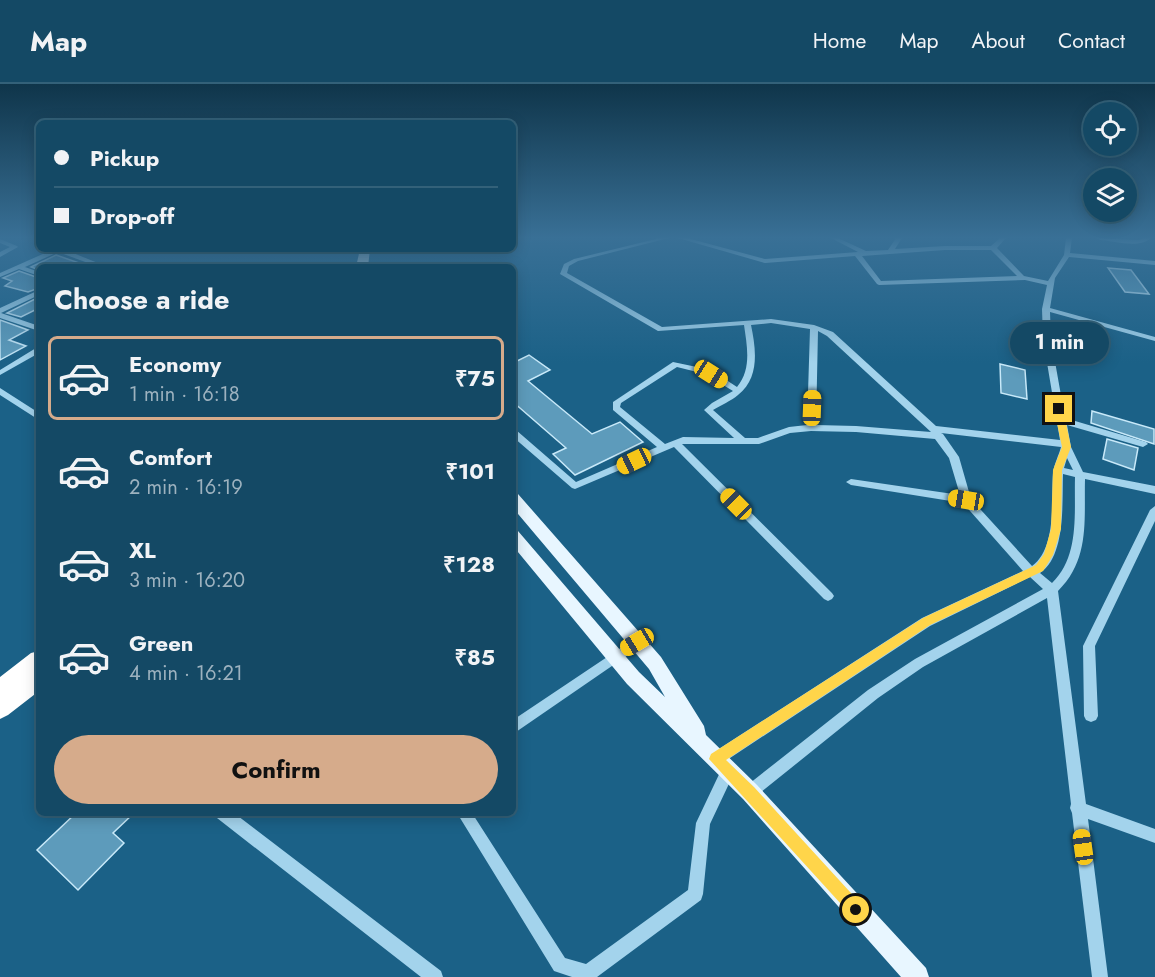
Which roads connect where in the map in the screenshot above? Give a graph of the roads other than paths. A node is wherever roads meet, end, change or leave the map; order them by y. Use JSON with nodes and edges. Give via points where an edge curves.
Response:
{"nodes":[{"id":1,"x":573,"y":280,"type":"edge"},
{"id":2,"x":876,"y":280,"type":"edge"},
{"id":3,"x":974,"y":280,"type":"edge"},
{"id":4,"x":1030,"y":280,"type":"edge"},
{"id":5,"x":1053,"y":280,"type":"edge"},
{"id":6,"x":1051,"y":284,"type":"junction"},
{"id":7,"x":36,"y":294,"type":"edge"},
{"id":8,"x":1046,"y":309,"type":"junction"},
{"id":9,"x":0,"y":313,"type":"edge"},
{"id":10,"x":747,"y":322,"type":"junction"},
{"id":11,"x":814,"y":327,"type":"junction"},
{"id":12,"x":36,"y":328,"type":"edge"},
{"id":13,"x":1155,"y":339,"type":"edge"},
{"id":14,"x":36,"y":352,"type":"edge"},
{"id":15,"x":0,"y":373,"type":"edge"},
{"id":16,"x":0,"y":391,"type":"edge"},
{"id":17,"x":738,"y":391,"type":"junction"},
{"id":18,"x":36,"y":415,"type":"edge"},
{"id":19,"x":1061,"y":420,"type":"junction"},
{"id":20,"x":811,"y":428,"type":"junction"},
{"id":21,"x":937,"y":433,"type":"junction"},
{"id":22,"x":516,"y":435,"type":"edge"},
{"id":23,"x":741,"y":439,"type":"junction"},
{"id":24,"x":675,"y":443,"type":"junction"},
{"id":25,"x":1143,"y":444,"type":"dead end"},
{"id":26,"x":1066,"y":445,"type":"junction"},
{"id":27,"x":664,"y":448,"type":"junction"},
{"id":28,"x":1058,"y":470,"type":"junction"},
{"id":29,"x":1080,"y":475,"type":"junction"},
{"id":30,"x":851,"y":482,"type":"dead end"},
{"id":31,"x":1155,"y":490,"type":"edge"},
{"id":32,"x":966,"y":500,"type":"junction"},
{"id":33,"x":516,"y":501,"type":"edge"},
{"id":34,"x":1155,"y":510,"type":"edge"},
{"id":35,"x":516,"y":538,"type":"edge"},
{"id":36,"x":1030,"y":572,"type":"junction"},
{"id":37,"x":1052,"y":590,"type":"junction"},
{"id":38,"x":828,"y":596,"type":"dead end"},
{"id":39,"x":637,"y":642,"type":"junction"},
{"id":40,"x":616,"y":655,"type":"junction"},
{"id":41,"x":36,"y":662,"type":"edge"},
{"id":42,"x":36,"y":679,"type":"edge"},
{"id":43,"x":8,"y":684,"type":"edge"},
{"id":44,"x":0,"y":708,"type":"edge"},
{"id":45,"x":1091,"y":716,"type":"dead end"},
{"id":46,"x":516,"y":726,"type":"edge"},
{"id":47,"x":717,"y":760,"type":"junction"},
{"id":48,"x":750,"y":792,"type":"junction"},
{"id":49,"x":1077,"y":808,"type":"junction"},
{"id":50,"x":226,"y":816,"type":"edge"},
{"id":51,"x":466,"y":816,"type":"edge"},
{"id":52,"x":1155,"y":836,"type":"edge"},
{"id":53,"x":435,"y":977,"type":"edge"},
{"id":54,"x":917,"y":977,"type":"edge"},
{"id":55,"x":1100,"y":977,"type":"edge"}],
"edges":[{"from":1,"to":10,"type":"street","via":[[661,329]]},
{"from":2,"to":3,"type":"street","via":[[879,283]]},
{"from":4,"to":6,"type":"street"},
{"from":5,"to":6,"type":"street"},
{"from":6,"to":8,"type":"street"},
{"from":7,"to":9,"type":"street"},
{"from":8,"to":13,"type":"street"},
{"from":8,"to":19,"type":"street","via":[[1047,339]]},
{"from":9,"to":12,"type":"street"},
{"from":10,"to":11,"type":"street","via":[[783,321]]},
{"from":10,"to":17,"type":"street","via":[[752,364]]},
{"from":11,"to":20,"type":"street"},
{"from":11,"to":21,"type":"street","via":[[830,334]]},
{"from":14,"to":15,"type":"street"},
{"from":16,"to":18,"type":"street"},
{"from":17,"to":23,"type":"street","via":[[708,410]]},
{"from":17,"to":27,"type":"street","via":[[708,372],[676,364],[617,402],[616,408]]},
{"from":19,"to":25,"type":"street"},
{"from":19,"to":26,"type":"street"},
{"from":20,"to":21,"type":"street"},
{"from":20,"to":23,"type":"street","via":[[789,430],[759,441]]},
{"from":21,"to":26,"type":"street"},
{"from":21,"to":32,"type":"street","via":[[954,457]]},
{"from":22,"to":27,"type":"street","via":[[576,486]]},
{"from":23,"to":24,"type":"street"},
{"from":24,"to":27,"type":"street"},
{"from":24,"to":38,"type":"street"},
{"from":26,"to":28,"type":"street"},
{"from":26,"to":29,"type":"street"},
{"from":28,"to":29,"type":"street"},
{"from":28,"to":36,"type":"street","via":[[1053,539],[1039,568]]},
{"from":29,"to":31,"type":"street"},
{"from":29,"to":37,"type":"street","via":[[1078,542],[1065,577]]},
{"from":30,"to":32,"type":"street"},
{"from":32,"to":36,"type":"street"},
{"from":33,"to":39,"type":"main road"},
{"from":34,"to":45,"type":"street","via":[[1089,646]]},
{"from":35,"to":40,"type":"main road"},
{"from":36,"to":37,"type":"street"},
{"from":36,"to":47,"type":"street","via":[[926,622]]},
{"from":37,"to":48,"type":"street","via":[[919,663],[873,694]]},
{"from":37,"to":49,"type":"street"},
{"from":39,"to":40,"type":"street"},
{"from":39,"to":47,"type":"main road","via":[[655,663]]},
{"from":40,"to":46,"type":"street"},
{"from":40,"to":47,"type":"main road","via":[[633,678]]},
{"from":41,"to":43,"type":"highway"},
{"from":42,"to":43,"type":"highway"},
{"from":43,"to":44,"type":"highway"},
{"from":47,"to":48,"type":"main road"},
{"from":47,"to":51,"type":"street","via":[[703,823],[695,894],[588,974],[560,965]]},
{"from":48,"to":54,"type":"main road"},
{"from":49,"to":52,"type":"street"},
{"from":49,"to":55,"type":"street"},
{"from":50,"to":53,"type":"street"}]}
